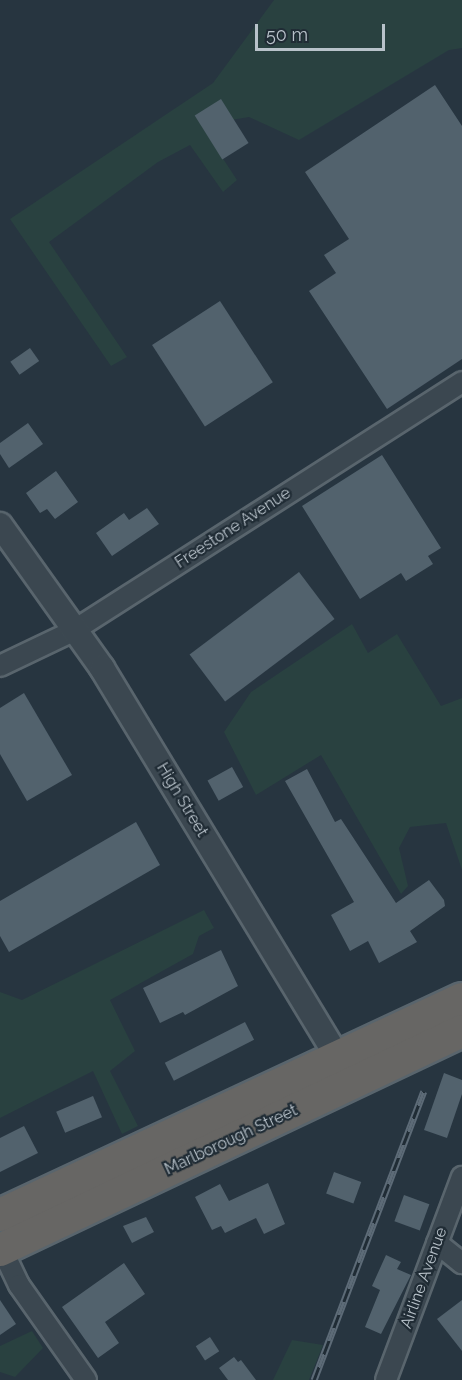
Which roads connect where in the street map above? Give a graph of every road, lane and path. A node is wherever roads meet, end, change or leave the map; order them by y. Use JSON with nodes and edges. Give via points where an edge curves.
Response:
{"nodes":[{"id":1,"x":462,"y":382,"type":"edge"},
{"id":2,"x":0,"y":525,"type":"edge"},
{"id":3,"x":74,"y":631,"type":"junction"},
{"id":4,"x":0,"y":666,"type":"edge"},
{"id":5,"x":462,"y":999,"type":"edge"},
{"id":6,"x":462,"y":1031,"type":"edge"},
{"id":7,"x":345,"y":1070,"type":"junction"},
{"id":8,"x":462,"y":1177,"type":"edge"},
{"id":9,"x":0,"y":1215,"type":"edge"},
{"id":10,"x":437,"y":1243,"type":"junction"},
{"id":11,"x":0,"y":1248,"type":"edge"},
{"id":12,"x":462,"y":1263,"type":"edge"},
{"id":13,"x":86,"y":1380,"type":"edge"},
{"id":14,"x":386,"y":1380,"type":"edge"}],
"edges":[{"from":1,"to":3,"type":"street","name":"Freestone Avenue"},
{"from":2,"to":3,"type":"street","name":"High Street"},
{"from":3,"to":4,"type":"street","name":"Freestone Avenue"},
{"from":3,"to":7,"type":"street","name":"High Street","via":[[102,668]]},
{"from":5,"to":7,"type":"highway","name":"Marlborough Street"},
{"from":6,"to":7,"type":"highway","name":"Marlborough Street"},
{"from":7,"to":9,"type":"highway","name":"Marlborough Street"},
{"from":7,"to":11,"type":"highway","name":"Marlborough Street"},
{"from":8,"to":10,"type":"street","name":"Airline Avenue"},
{"from":10,"to":12,"type":"street"},
{"from":10,"to":14,"type":"street","name":"Airline Avenue"},
{"from":11,"to":13,"type":"street","via":[[19,1285]]}]}
